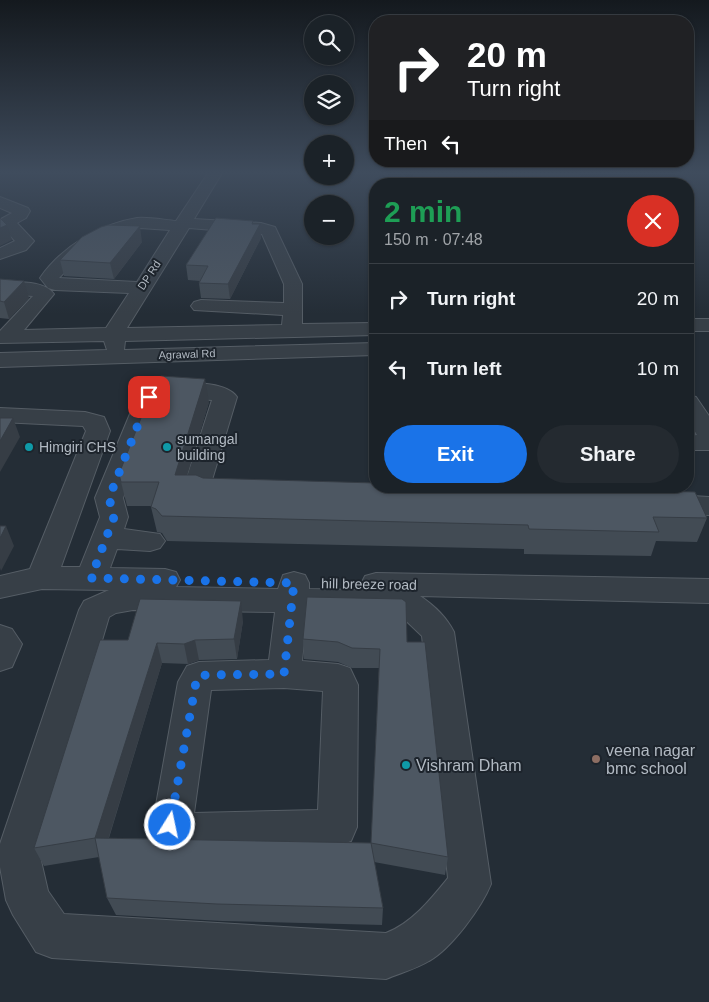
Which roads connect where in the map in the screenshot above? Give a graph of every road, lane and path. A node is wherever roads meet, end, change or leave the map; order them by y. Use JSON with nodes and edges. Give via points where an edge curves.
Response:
{"nodes":[{"id":1,"x":11,"y":220,"type":"edge"},
{"id":2,"x":186,"y":220,"type":"edge"},
{"id":3,"x":183,"y":225,"type":"junction"},
{"id":4,"x":0,"y":254,"type":"edge"},
{"id":5,"x":0,"y":288,"type":"edge"},
{"id":6,"x":141,"y":288,"type":"junction"},
{"id":7,"x":201,"y":306,"type":"dead end"},
{"id":8,"x":294,"y":309,"type":"junction"},
{"id":9,"x":694,"y":325,"type":"edge"},
{"id":10,"x":709,"y":325,"type":"edge"},
{"id":11,"x":6,"y":329,"type":"edge"},
{"id":12,"x":369,"y":329,"type":"edge"},
{"id":13,"x":291,"y":331,"type":"junction"},
{"id":14,"x":114,"y":334,"type":"junction"},
{"id":15,"x":694,"y":342,"type":"edge"},
{"id":16,"x":709,"y":342,"type":"edge"},
{"id":17,"x":369,"y":349,"type":"edge"},
{"id":18,"x":116,"y":356,"type":"junction"},
{"id":19,"x":0,"y":360,"type":"edge"},
{"id":20,"x":694,"y":411,"type":"edge"},
{"id":21,"x":0,"y":415,"type":"edge"},
{"id":22,"x":709,"y":434,"type":"edge"},
{"id":23,"x":709,"y":442,"type":"edge"},
{"id":24,"x":694,"y":443,"type":"edge"},
{"id":25,"x":246,"y":492,"type":"edge"},
{"id":26,"x":636,"y":495,"type":"edge"},
{"id":27,"x":698,"y":506,"type":"edge"},
{"id":28,"x":106,"y":538,"type":"junction"},
{"id":29,"x":150,"y":541,"type":"dead end"},
{"id":30,"x":42,"y":578,"type":"junction"},
{"id":31,"x":91,"y":578,"type":"junction"},
{"id":32,"x":0,"y":587,"type":"edge"},
{"id":33,"x":294,"y":591,"type":"junction"},
{"id":34,"x":709,"y":591,"type":"edge"},
{"id":35,"x":0,"y":638,"type":"edge"},
{"id":36,"x":0,"y":657,"type":"edge"},
{"id":37,"x":284,"y":674,"type":"junction"}],
"edges":[{"from":1,"to":4,"type":"street","via":[[7,222],[25,241]]},
{"from":2,"to":3,"type":"street","name":"DP Rd"},
{"from":3,"to":6,"type":"street","name":"DP Rd"},
{"from":3,"to":6,"type":"street","via":[[139,223],[98,237],[79,247],[48,278],[55,284]]},
{"from":3,"to":8,"type":"street","via":[[269,231],[293,284]]},
{"from":5,"to":11,"type":"street","via":[[37,290],[44,294]]},
{"from":6,"to":14,"type":"street","name":"DP Rd"},
{"from":7,"to":8,"type":"street"},
{"from":8,"to":13,"type":"street"},
{"from":9,"to":10,"type":"street"},
{"from":11,"to":14,"type":"street","name":"Agrawal Rd"},
{"from":12,"to":13,"type":"street","name":"Agrawal Rd"},
{"from":13,"to":14,"type":"street","name":"Agrawal Rd"},
{"from":14,"to":18,"type":"street"},
{"from":15,"to":16,"type":"street"},
{"from":17,"to":18,"type":"street","name":"Agrawal Rd"},
{"from":18,"to":19,"type":"street","name":"Agrawal Rd"},
{"from":20,"to":22,"type":"street"},
{"from":21,"to":30,"type":"street","via":[[84,418],[95,422],[98,431]]},
{"from":23,"to":24,"type":"street"},
{"from":25,"to":28,"type":"street","via":[[207,491],[200,487],[199,480],[225,397],[216,392],[161,390],[149,397],[109,498],[114,517]]},
{"from":26,"to":27,"type":"street"},
{"from":28,"to":29,"type":"street"},
{"from":28,"to":31,"type":"street"},
{"from":30,"to":31,"type":"street","name":"hill breeze road"},
{"from":30,"to":32,"type":"street","name":"hill breeze road"},
{"from":31,"to":33,"type":"street","name":"hill breeze road"},
{"from":33,"to":33,"type":"street","via":[[406,603],[438,632],[470,884],[448,913],[414,946],[386,956],[52,936],[28,900],[18,852],[96,610],[109,602],[133,598]]},
{"from":33,"to":34,"type":"street","name":"hill breeze road"},
{"from":33,"to":37,"type":"street"},
{"from":35,"to":36,"type":"street","via":[[5,644]]},
{"from":37,"to":37,"type":"street","via":[[338,678],[341,686],[337,827],[171,833],[199,676]]}]}
